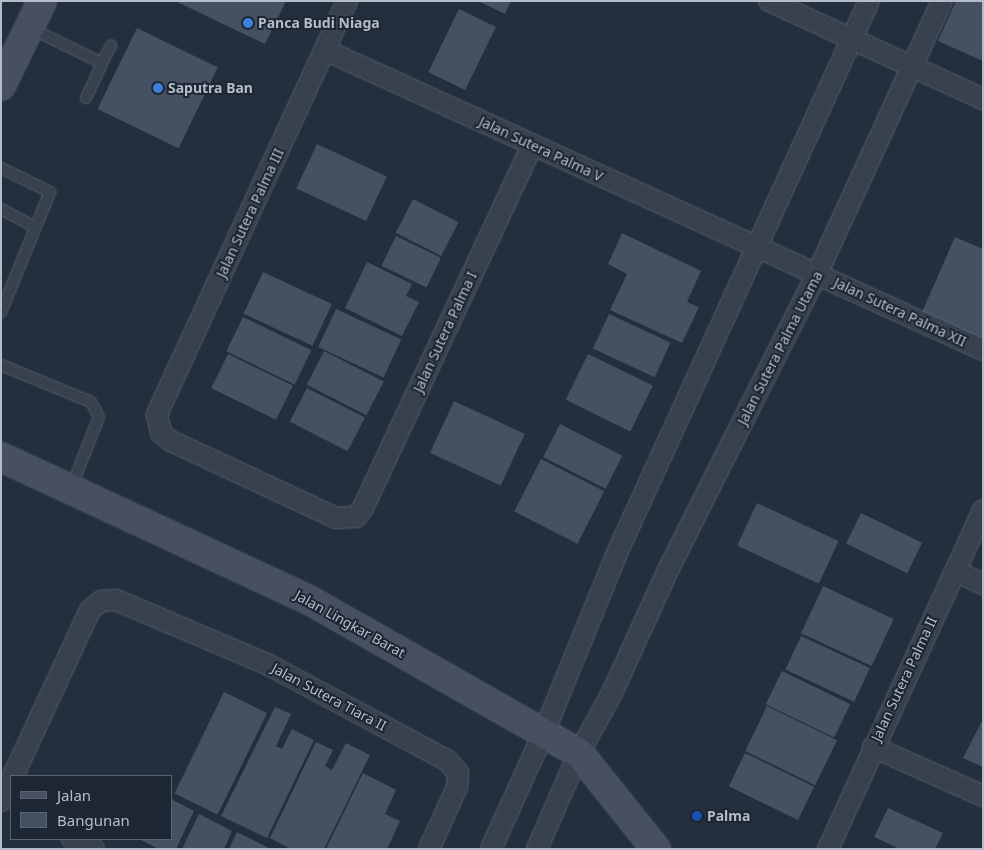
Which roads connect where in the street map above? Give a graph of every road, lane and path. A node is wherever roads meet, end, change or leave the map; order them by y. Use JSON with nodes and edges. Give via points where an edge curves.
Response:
{"nodes":[{"id":1,"x":42,"y":1,"type":"edge"},
{"id":2,"x":347,"y":1,"type":"edge"},
{"id":3,"x":769,"y":1,"type":"edge"},
{"id":4,"x":869,"y":1,"type":"edge"},
{"id":5,"x":942,"y":1,"type":"edge"},
{"id":6,"x":30,"y":28,"type":"junction"},
{"id":7,"x":852,"y":39,"type":"junction"},
{"id":8,"x":111,"y":45,"type":"dead end"},
{"id":9,"x":325,"y":50,"type":"junction"},
{"id":10,"x":102,"y":64,"type":"junction"},
{"id":11,"x":912,"y":67,"type":"junction"},
{"id":12,"x":3,"y":80,"type":"edge"},
{"id":13,"x":86,"y":98,"type":"dead end"},
{"id":14,"x":983,"y":99,"type":"edge"},
{"id":15,"x":532,"y":145,"type":"junction"},
{"id":16,"x":1,"y":168,"type":"edge"},
{"id":17,"x":1,"y":209,"type":"edge"},
{"id":18,"x":35,"y":227,"type":"junction"},
{"id":19,"x":757,"y":248,"type":"junction"},
{"id":20,"x":817,"y":274,"type":"junction"},
{"id":21,"x":1,"y":312,"type":"edge"},
{"id":22,"x":983,"y":350,"type":"edge"},
{"id":23,"x":1,"y":365,"type":"edge"},
{"id":24,"x":1,"y":457,"type":"edge"},
{"id":25,"x":71,"y":488,"type":"junction"},
{"id":26,"x":983,"y":510,"type":"edge"},
{"id":27,"x":356,"y":517,"type":"joint"},
{"id":28,"x":955,"y":570,"type":"junction"},
{"id":29,"x":983,"y":584,"type":"edge"},
{"id":30,"x":544,"y":732,"type":"junction"},
{"id":31,"x":873,"y":747,"type":"junction"},
{"id":32,"x":579,"y":753,"type":"junction"},
{"id":33,"x":13,"y":775,"type":"edge"},
{"id":34,"x":10,"y":782,"type":"edge"},
{"id":35,"x":983,"y":796,"type":"edge"},
{"id":36,"x":1,"y":801,"type":"edge"},
{"id":37,"x":74,"y":840,"type":"edge"},
{"id":38,"x":94,"y":849,"type":"edge"},
{"id":39,"x":429,"y":849,"type":"edge"},
{"id":40,"x":491,"y":849,"type":"edge"},
{"id":41,"x":537,"y":849,"type":"edge"},
{"id":42,"x":656,"y":849,"type":"edge"},
{"id":43,"x":828,"y":849,"type":"edge"}],
"edges":[{"from":1,"to":6,"type":"street"},
{"from":2,"to":9,"type":"street","name":"Jalan Sutera Palma III"},
{"from":3,"to":7,"type":"street"},
{"from":4,"to":7,"type":"street"},
{"from":5,"to":11,"type":"street","name":"Jalan Sutera Palma Utama"},
{"from":6,"to":10,"type":"lane"},
{"from":6,"to":12,"type":"street"},
{"from":7,"to":11,"type":"street"},
{"from":7,"to":19,"type":"street"},
{"from":8,"to":10,"type":"lane"},
{"from":9,"to":15,"type":"street","name":"Jalan Sutera Palma V"},
{"from":9,"to":27,"type":"street","name":"Jalan Sutera Palma III","via":[[158,415],[158,426],[171,441],[336,518]]},
{"from":10,"to":13,"type":"lane"},
{"from":11,"to":14,"type":"street"},
{"from":11,"to":20,"type":"street","name":"Jalan Sutera Palma Utama"},
{"from":15,"to":19,"type":"street","name":"Jalan Sutera Palma V"},
{"from":15,"to":27,"type":"street","name":"Jalan Sutera Palma I","via":[[364,508]]},
{"from":16,"to":18,"type":"lane","via":[[50,192]]},
{"from":17,"to":18,"type":"lane"},
{"from":18,"to":21,"type":"lane"},
{"from":19,"to":20,"type":"street","name":"Jalan Sutera Palma V"},
{"from":19,"to":30,"type":"street","via":[[617,553]]},
{"from":20,"to":22,"type":"street","name":"Jalan Sutera Palma XII"},
{"from":20,"to":32,"type":"street","name":"Jalan Sutera Palma Utama","via":[[668,570],[612,693]]},
{"from":23,"to":25,"type":"lane","via":[[91,402],[99,417]]},
{"from":24,"to":25,"type":"street","name":"Jalan Lingkar Barat"},
{"from":25,"to":30,"type":"street","name":"Jalan Lingkar Barat","via":[[311,601]]},
{"from":26,"to":28,"type":"street","name":"Jalan Sutera Palma II"},
{"from":28,"to":29,"type":"street"},
{"from":28,"to":31,"type":"street","name":"Jalan Sutera Palma II"},
{"from":30,"to":32,"type":"street","name":"Jalan Lingkar Barat"},
{"from":30,"to":40,"type":"street"},
{"from":31,"to":35,"type":"street"},
{"from":31,"to":43,"type":"street","name":"Jalan Sutera Palma II"},
{"from":32,"to":41,"type":"street","name":"Jalan Sutera Palma Utama"},
{"from":32,"to":42,"type":"street","name":"Jalan Lingkar Barat"},
{"from":33,"to":39,"type":"street","name":"Jalan Sutera Tiara II","via":[[90,610],[101,601],[116,600],[269,665],[448,760],[458,773],[457,787]]},
{"from":34,"to":36,"type":"street"},
{"from":37,"to":38,"type":"street"}]}
